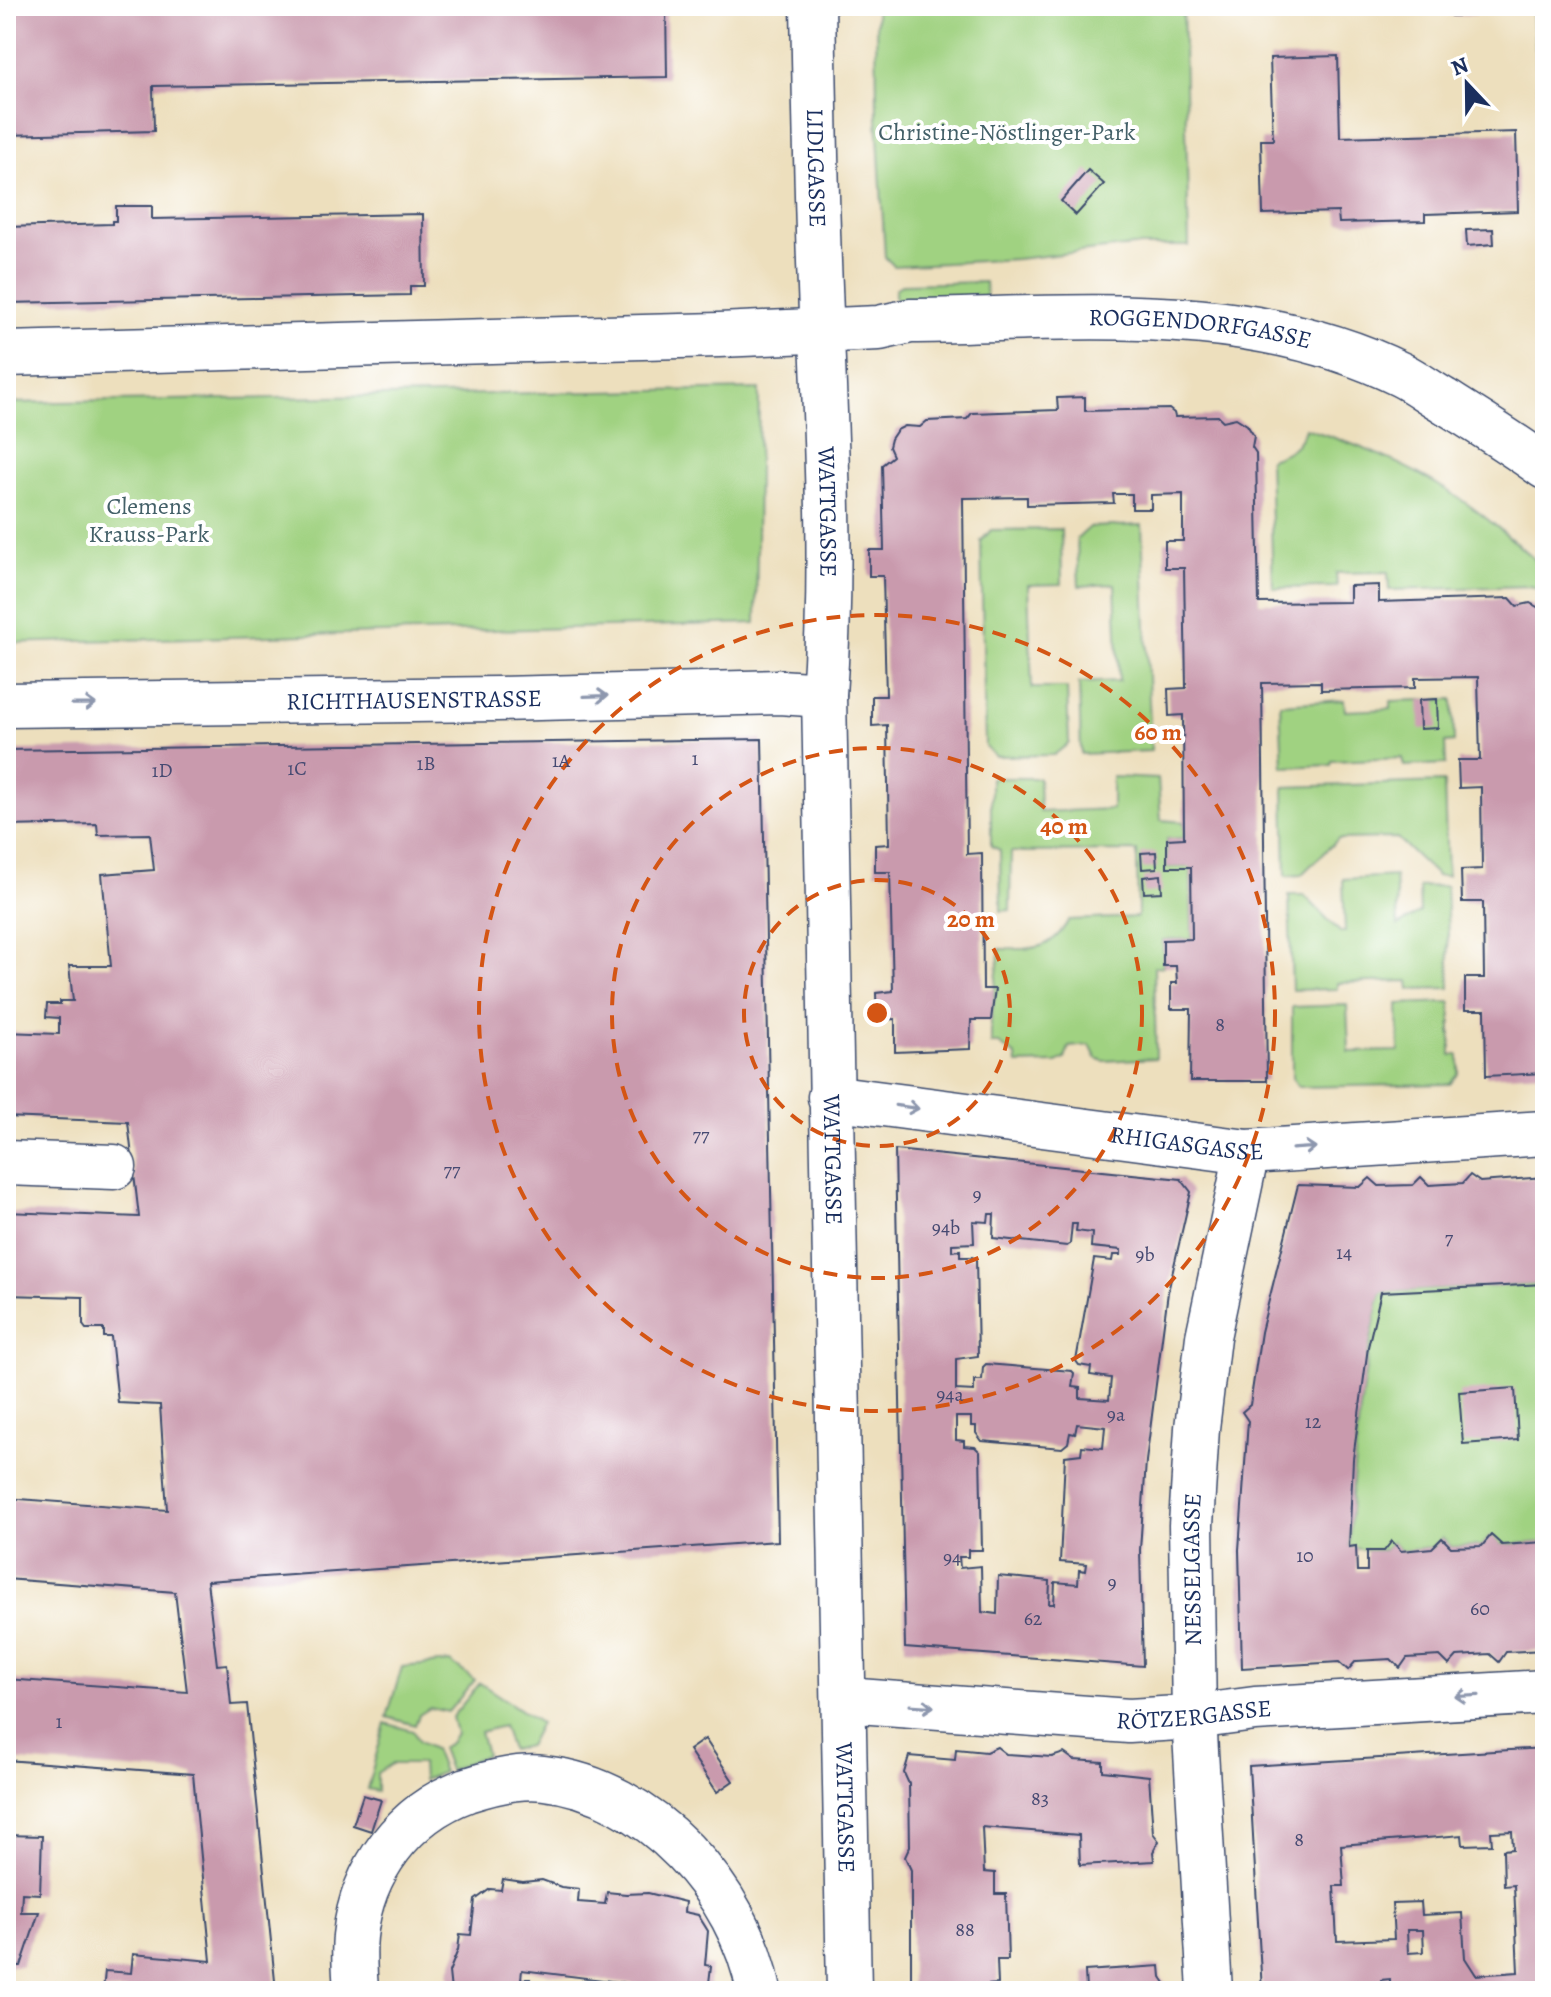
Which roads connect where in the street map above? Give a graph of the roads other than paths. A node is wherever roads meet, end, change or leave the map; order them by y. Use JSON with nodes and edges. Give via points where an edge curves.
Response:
{"nodes":[{"id":1,"x":813,"y":6,"type":"edge"},
{"id":2,"x":821,"y":330,"type":"junction"},
{"id":3,"x":6,"y":354,"type":"edge"},
{"id":4,"x":1545,"y":467,"type":"edge"},
{"id":5,"x":824,"y":695,"type":"junction"},
{"id":6,"x":6,"y":705,"type":"edge"},
{"id":7,"x":830,"y":1097,"type":"junction"},
{"id":8,"x":1545,"y":1133,"type":"edge"},
{"id":9,"x":1247,"y":1152,"type":"junction"},
{"id":10,"x":6,"y":1163,"type":"edge"},
{"id":11,"x":114,"y":1167,"type":"dead end"},
{"id":12,"x":1545,"y":1692,"type":"edge"},
{"id":13,"x":845,"y":1700,"type":"junction"},
{"id":14,"x":1194,"y":1717,"type":"junction"},
{"id":15,"x":356,"y":1991,"type":"edge"},
{"id":16,"x":759,"y":1991,"type":"edge"},
{"id":17,"x":849,"y":1991,"type":"edge"},
{"id":18,"x":1210,"y":1991,"type":"edge"}],
"edges":[{"from":1,"to":2,"type":"street","name":"LIDLGASSE"},
{"from":2,"to":3,"type":"street"},
{"from":2,"to":4,"type":"street","name":"ROGGENDORFGASSE","via":[[910,321],[1167,318],[1275,333],[1336,348],[1402,375]]},
{"from":2,"to":5,"type":"street","name":"WATTGASSE","via":[[828,603]]},
{"from":6,"to":5,"type":"street","name":"RICHTHAUSENSTRASSE","one_way":true},
{"from":5,"to":7,"type":"street","name":"WATTGASSE"},
{"from":7,"to":9,"type":"street","name":"RHIGASGASSE","one_way":true},
{"from":7,"to":13,"type":"street","name":"WATTGASSE"},
{"from":9,"to":8,"type":"street","name":"RHIGASGASSE","one_way":true},
{"from":9,"to":14,"type":"street","name":"NESSELGASSE","via":[[1208,1337],[1197,1428],[1191,1525]]},
{"from":10,"to":11,"type":"street"},
{"from":12,"to":14,"type":"street","name":"RÖTZERGASSE","one_way":true},
{"from":13,"to":14,"type":"street","name":"RÖTZERGASSE","one_way":true,"via":[[1129,1721]]},
{"from":13,"to":17,"type":"street","name":"WATTGASSE"},
{"from":14,"to":18,"type":"street","name":"NESSELGASSE"},
{"from":15,"to":16,"type":"street","via":[[359,1912],[371,1877],[395,1840],[444,1800],[519,1778],[545,1778],[589,1789],[664,1831],[725,1902]]}]}
